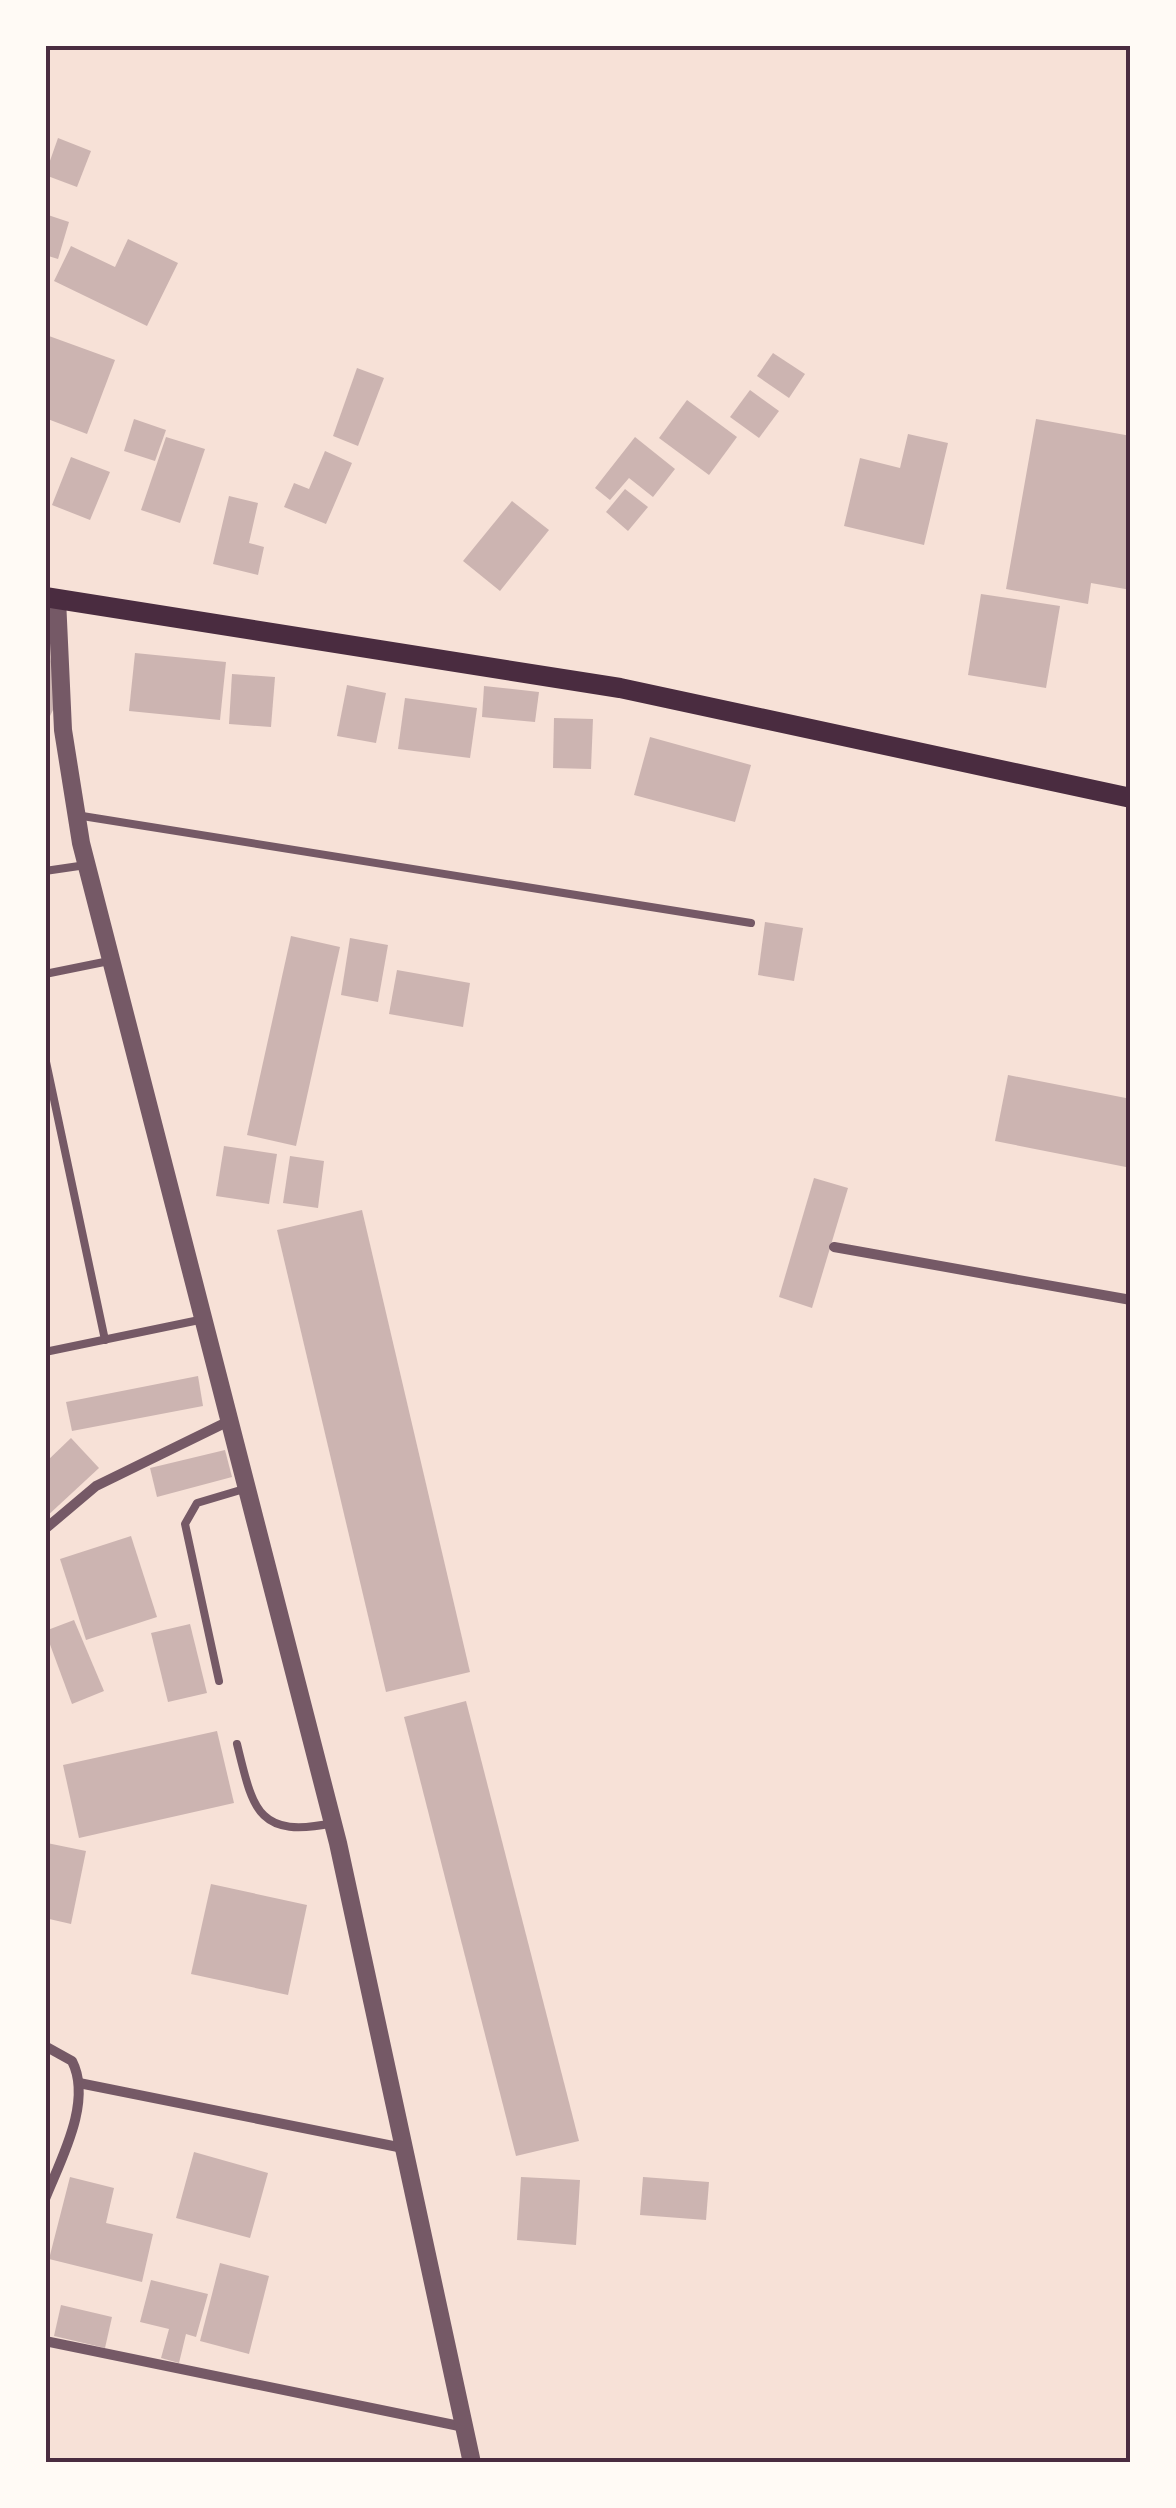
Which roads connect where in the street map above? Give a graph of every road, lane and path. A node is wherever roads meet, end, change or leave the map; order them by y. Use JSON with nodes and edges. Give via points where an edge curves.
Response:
{"nodes":[{"id":1,"x":51,"y":598,"type":"edge"},
{"id":2,"x":1131,"y":798,"type":"edge"},
{"id":3,"x":76,"y":815,"type":"junction"},
{"id":4,"x":86,"y":865,"type":"junction"},
{"id":5,"x":45,"y":871,"type":"edge"},
{"id":6,"x":751,"y":922,"type":"dead end"},
{"id":7,"x":110,"y":961,"type":"junction"},
{"id":8,"x":45,"y":974,"type":"edge"},
{"id":9,"x":45,"y":1057,"type":"edge"},
{"id":10,"x":834,"y":1247,"type":"dead end"},
{"id":11,"x":1131,"y":1300,"type":"edge"},
{"id":12,"x":204,"y":1319,"type":"junction"},
{"id":13,"x":105,"y":1340,"type":"junction"},
{"id":14,"x":45,"y":1352,"type":"edge"},
{"id":15,"x":231,"y":1420,"type":"junction"},
{"id":16,"x":248,"y":1488,"type":"junction"},
{"id":17,"x":45,"y":1529,"type":"edge"},
{"id":18,"x":219,"y":1682,"type":"dead end"},
{"id":19,"x":237,"y":1744,"type":"dead end"},
{"id":20,"x":333,"y":1823,"type":"junction"},
{"id":21,"x":45,"y":2046,"type":"edge"},
{"id":22,"x":80,"y":2083,"type":"junction"},
{"id":23,"x":403,"y":2148,"type":"junction"},
{"id":24,"x":45,"y":2200,"type":"edge"},
{"id":25,"x":45,"y":2341,"type":"edge"},
{"id":26,"x":464,"y":2427,"type":"junction"},
{"id":27,"x":472,"y":2463,"type":"edge"}],
"edges":[{"from":1,"to":2,"type":"main road","via":[[620,688]]},
{"from":1,"to":3,"type":"street"},
{"from":3,"to":4,"type":"street"},
{"from":3,"to":6,"type":"lane"},
{"from":4,"to":5,"type":"lane"},
{"from":4,"to":7,"type":"street"},
{"from":7,"to":8,"type":"lane"},
{"from":7,"to":12,"type":"street"},
{"from":9,"to":13,"type":"lane"},
{"from":10,"to":11,"type":"street"},
{"from":12,"to":13,"type":"lane"},
{"from":12,"to":15,"type":"street"},
{"from":13,"to":14,"type":"lane"},
{"from":15,"to":16,"type":"street"},
{"from":15,"to":17,"type":"street","via":[[96,1486]]},
{"from":16,"to":18,"type":"lane","via":[[197,1504],[185,1524]]},
{"from":16,"to":20,"type":"street"},
{"from":19,"to":20,"type":"lane","via":[[252,1806],[276,1826],[297,1830]]},
{"from":20,"to":23,"type":"street"},
{"from":21,"to":22,"type":"street","via":[[72,2061]]},
{"from":22,"to":23,"type":"street"},
{"from":22,"to":24,"type":"street","via":[[70,2134]]},
{"from":23,"to":26,"type":"street"},
{"from":25,"to":26,"type":"street"},
{"from":26,"to":27,"type":"street"}]}
